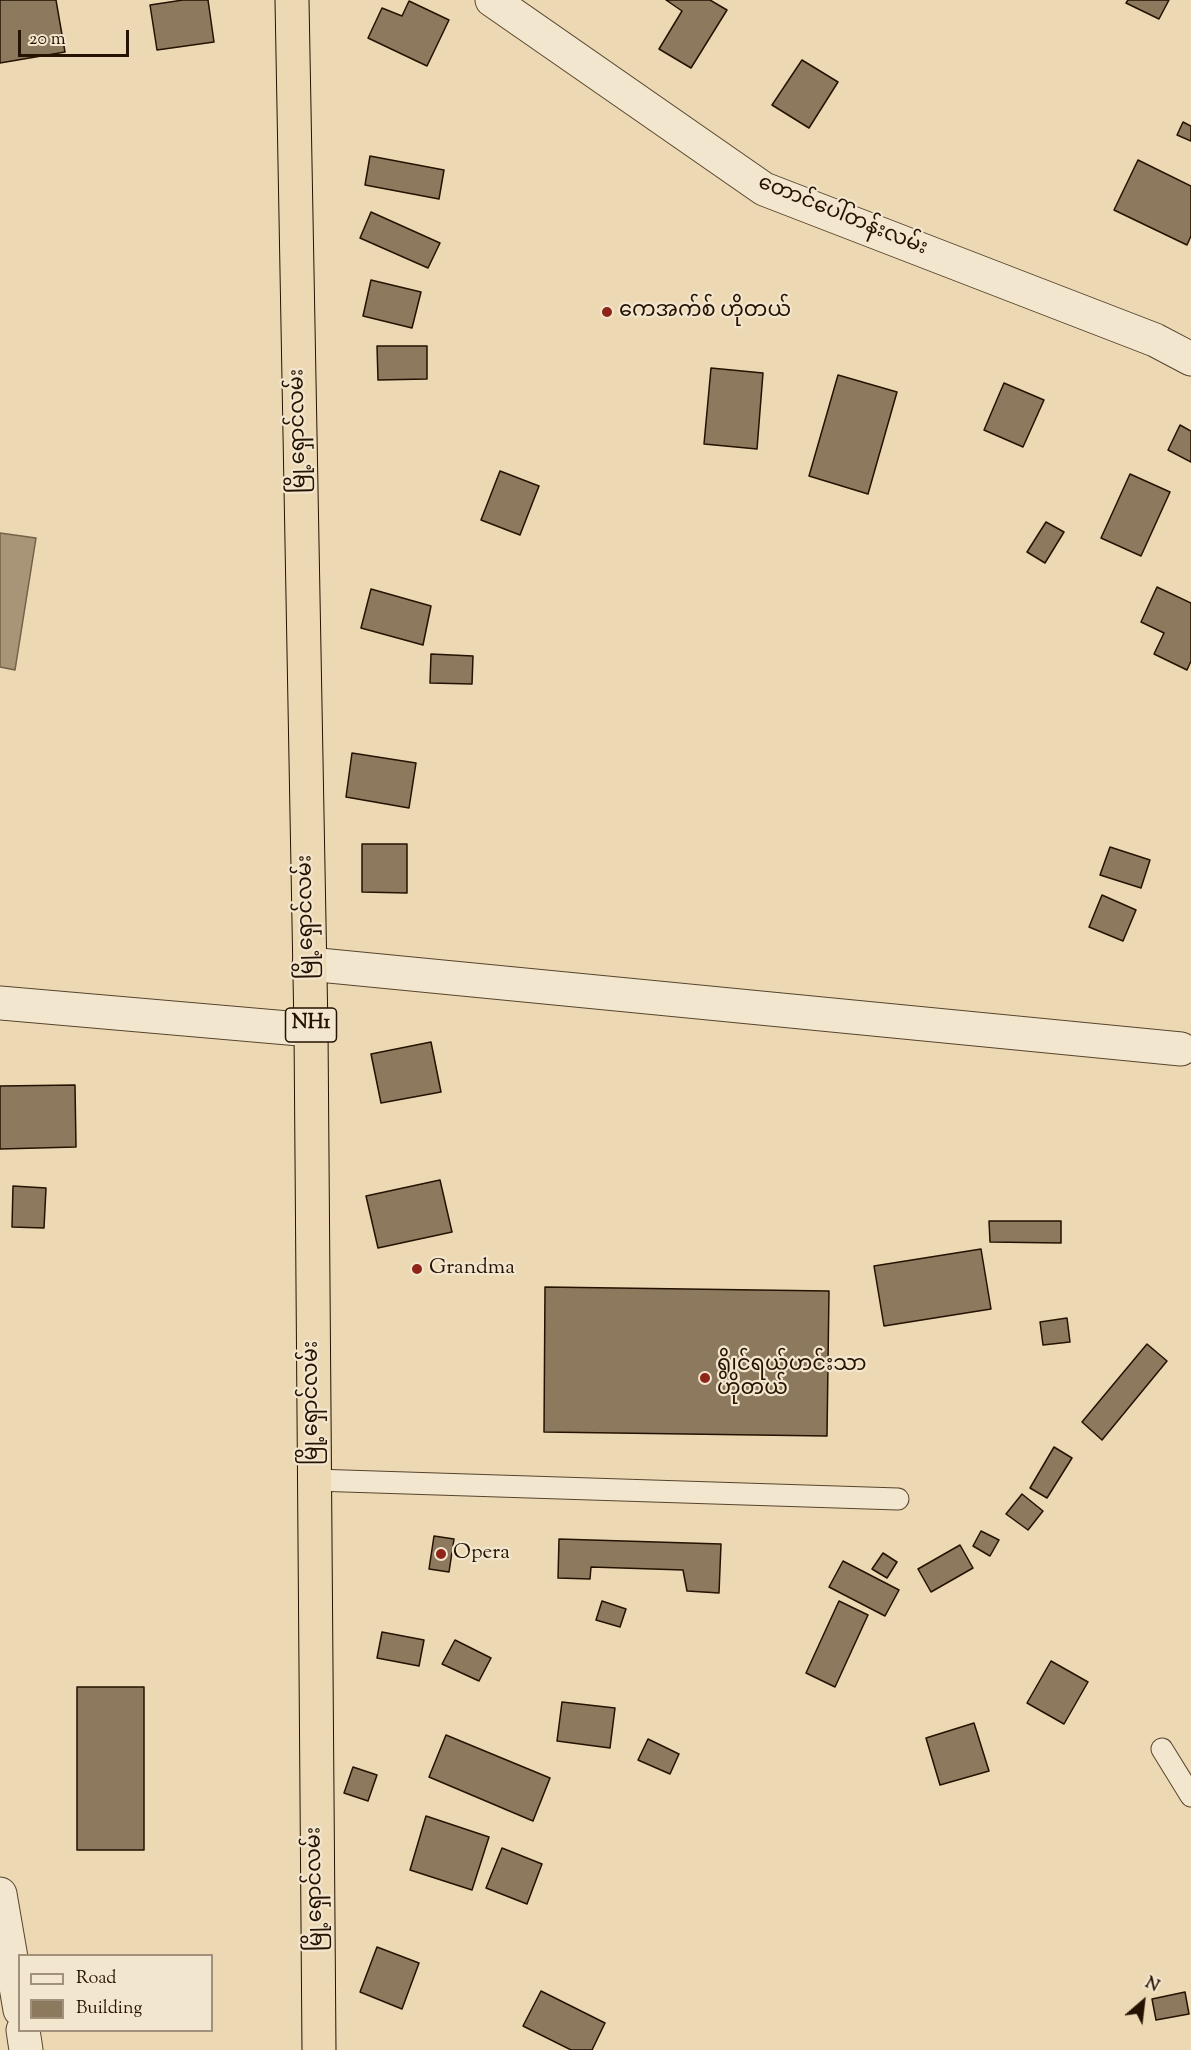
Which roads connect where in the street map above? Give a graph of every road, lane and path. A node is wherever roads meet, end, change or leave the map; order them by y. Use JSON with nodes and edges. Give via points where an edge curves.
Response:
{"nodes":[{"id":1,"x":292,"y":0,"type":"edge"},
{"id":2,"x":492,"y":0,"type":"edge"},
{"id":3,"x":1191,"y":359,"type":"edge"},
{"id":4,"x":309,"y":963,"type":"junction"},
{"id":5,"x":0,"y":1003,"type":"edge"},
{"id":6,"x":311,"y":1030,"type":"junction"},
{"id":7,"x":1181,"y":1049,"type":"dead end"},
{"id":8,"x":314,"y":1480,"type":"junction"},
{"id":9,"x":898,"y":1499,"type":"dead end"},
{"id":10,"x":1162,"y":1749,"type":"dead end"},
{"id":11,"x":1191,"y":1797,"type":"edge"},
{"id":12,"x":0,"y":1894,"type":"edge"},
{"id":13,"x":18,"y":1998,"type":"edge"},
{"id":14,"x":23,"y":2032,"type":"edge"},
{"id":15,"x":26,"y":2050,"type":"edge"},
{"id":16,"x":319,"y":2050,"type":"edge"}],
"edges":[{"from":1,"to":4,"type":"highway","name":"မြို့ရှောင်လမ်း","number":"NH1"},
{"from":2,"to":3,"type":"street","name":"တောင်ပေါ်တန်းလမ်း","via":[[764,189],[1155,340]]},
{"from":4,"to":6,"type":"highway","name":"မြို့ရှောင်လမ်း","number":"NH1"},
{"from":4,"to":7,"type":"street"},
{"from":5,"to":6,"type":"street"},
{"from":6,"to":8,"type":"highway","name":"မြို့ရှောင်လမ်း","number":"NH1"},
{"from":8,"to":9,"type":"lane"},
{"from":8,"to":16,"type":"highway","name":"မြို့ရှောင်လမ်း","number":"NH1"},
{"from":10,"to":11,"type":"lane"},
{"from":12,"to":13,"type":"street"},
{"from":14,"to":15,"type":"street"}]}
